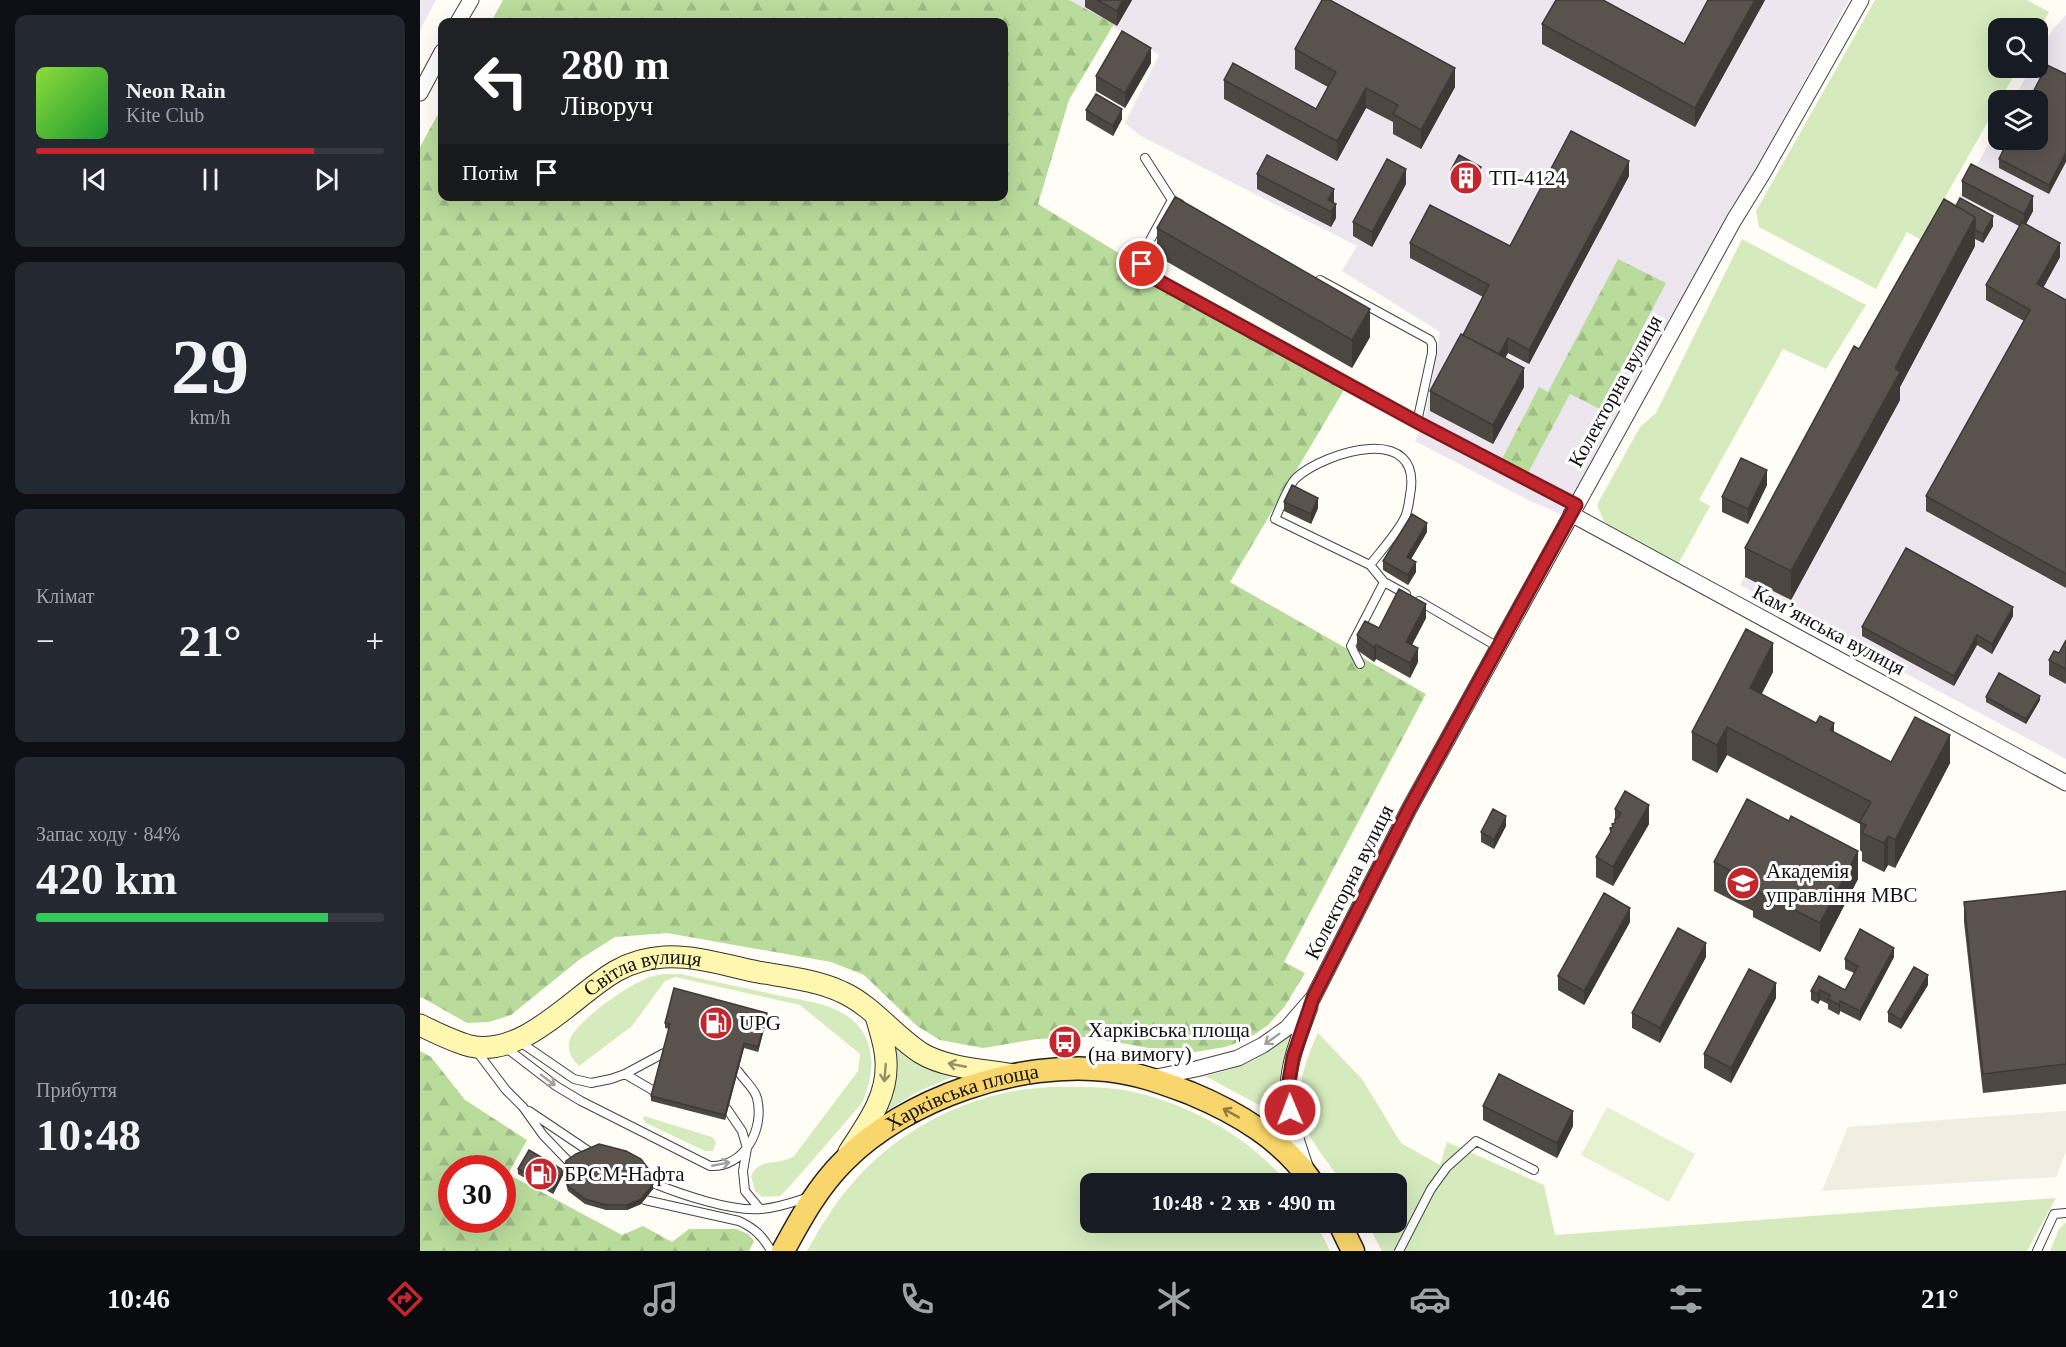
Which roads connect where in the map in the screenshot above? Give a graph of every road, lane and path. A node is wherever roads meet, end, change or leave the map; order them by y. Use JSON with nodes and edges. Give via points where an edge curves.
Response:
{"nodes":[{"id":1,"x":471,"y":0,"type":"edge"},
{"id":2,"x":1861,"y":0,"type":"edge"},
{"id":3,"x":460,"y":18,"type":"edge"},
{"id":4,"x":438,"y":59,"type":"edge"},
{"id":5,"x":420,"y":93,"type":"edge"},
{"id":6,"x":1145,"y":158,"type":"dead end"},
{"id":7,"x":1172,"y":200,"type":"junction"},
{"id":8,"x":1193,"y":211,"type":"edge"},
{"id":9,"x":1317,"y":278,"type":"edge"},
{"id":10,"x":1417,"y":422,"type":"junction"},
{"id":11,"x":1574,"y":509,"type":"junction"},
{"id":12,"x":1370,"y":565,"type":"junction"},
{"id":13,"x":1384,"y":582,"type":"junction"},
{"id":14,"x":1498,"y":647,"type":"junction"},
{"id":15,"x":1360,"y":664,"type":"dead end"},
{"id":16,"x":2066,"y":783,"type":"edge"},
{"id":17,"x":1313,"y":998,"type":"junction"},
{"id":18,"x":876,"y":1016,"type":"junction"},
{"id":19,"x":420,"y":1025,"type":"edge"},
{"id":20,"x":509,"y":1042,"type":"junction"},
{"id":21,"x":472,"y":1046,"type":"junction"},
{"id":22,"x":664,"y":1053,"type":"edge"},
{"id":23,"x":738,"y":1071,"type":"edge"},
{"id":24,"x":625,"y":1074,"type":"junction"},
{"id":25,"x":1014,"y":1075,"type":"junction"},
{"id":26,"x":1151,"y":1078,"type":"junction"},
{"id":27,"x":675,"y":1096,"type":"edge"},
{"id":28,"x":706,"y":1104,"type":"edge"},
{"id":29,"x":523,"y":1107,"type":"junction"},
{"id":30,"x":747,"y":1148,"type":"junction"},
{"id":31,"x":590,"y":1152,"type":"edge"},
{"id":32,"x":845,"y":1160,"type":"junction"},
{"id":33,"x":570,"y":1163,"type":"edge"},
{"id":34,"x":1534,"y":1170,"type":"dead end"},
{"id":35,"x":1305,"y":1173,"type":"edge"},
{"id":36,"x":1309,"y":1173,"type":"edge"},
{"id":37,"x":653,"y":1183,"type":"edge"},
{"id":38,"x":813,"y":1196,"type":"junction"},
{"id":39,"x":645,"y":1200,"type":"edge"},
{"id":40,"x":760,"y":1209,"type":"junction"},
{"id":41,"x":2066,"y":1213,"type":"edge"},
{"id":42,"x":1344,"y":1233,"type":"edge"},
{"id":43,"x":771,"y":1251,"type":"edge"},
{"id":44,"x":783,"y":1251,"type":"edge"},
{"id":45,"x":1353,"y":1251,"type":"edge"},
{"id":46,"x":1399,"y":1251,"type":"edge"},
{"id":47,"x":2037,"y":1251,"type":"edge"}],
"edges":[{"from":1,"to":3,"type":"street"},
{"from":2,"to":11,"type":"street","name":"Колекторна вулиця"},
{"from":4,"to":5,"type":"street"},
{"from":6,"to":7,"type":"lane"},
{"from":7,"to":8,"type":"lane"},
{"from":7,"to":10,"type":"lane","via":[[1142,255],[1143,269],[1148,275]]},
{"from":9,"to":10,"type":"lane","via":[[1431,340],[1432,353]]},
{"from":10,"to":11,"type":"lane"},
{"from":11,"to":14,"type":"street","name":"Колекторна вулиця"},
{"from":11,"to":16,"type":"street","name":"Камʼянська вулиця"},
{"from":12,"to":12,"type":"lane","via":[[1406,517],[1412,487],[1405,460],[1393,451],[1375,447],[1324,459],[1294,479],[1275,519]]},
{"from":12,"to":13,"type":"lane"},
{"from":13,"to":14,"type":"lane"},
{"from":13,"to":15,"type":"lane","via":[[1352,646]]},
{"from":14,"to":17,"type":"street","name":"Колекторна вулиця","via":[[1409,809]]},
{"from":17,"to":26,"type":"street","name":"Колекторна вулиця","one_way":true,"via":[[1287,1028],[1238,1058]]},
{"from":17,"to":36,"type":"street","name":"Колекторна вулиця","via":[[1293,1057],[1288,1087],[1294,1129]]},
{"from":18,"to":20,"type":"main road","name":"Світла вулиця","via":[[862,1003],[828,987],[688,958],[664,957],[616,971],[544,1025]]},
{"from":25,"to":18,"type":"main road","name":"Світла вулиця","one_way":true,"via":[[949,1064],[923,1054]]},
{"from":18,"to":32,"type":"main road","one_way":true,"via":[[886,1062],[882,1093]]},
{"from":19,"to":21,"type":"main road","name":"Світла вулиця"},
{"from":20,"to":21,"type":"main road","name":"Світла вулиця"},
{"from":20,"to":24,"type":"lane","via":[[574,1079],[591,1083]]},
{"from":20,"to":30,"type":"lane","one_way":true,"via":[[556,1086],[710,1166],[721,1167]]},
{"from":21,"to":29,"type":"lane"},
{"from":22,"to":24,"type":"lane"},
{"from":23,"to":30,"type":"lane","via":[[757,1096],[756,1134]]},
{"from":24,"to":27,"type":"lane","via":[[654,1091]]},
{"from":25,"to":26,"type":"main road","name":"Харківська площа","via":[[1107,1069]]},
{"from":25,"to":32,"type":"main road","name":"Харківська площа","via":[[924,1104],[885,1127]]},
{"from":35,"to":26,"type":"main road","name":"Харківська площа","one_way":true,"via":[[1286,1150],[1254,1126],[1211,1102]]},
{"from":28,"to":30,"type":"lane","via":[[728,1109]]},
{"from":29,"to":31,"type":"lane"},
{"from":29,"to":33,"type":"lane"},
{"from":30,"to":40,"type":"lane","via":[[745,1191]]},
{"from":32,"to":38,"type":"main road","name":"Харківська площа"},
{"from":34,"to":46,"type":"lane","via":[[1476,1141],[1447,1167]]},
{"from":37,"to":40,"type":"lane","via":[[682,1195]]},
{"from":38,"to":40,"type":"lane"},
{"from":38,"to":44,"type":"main road","name":"Харківська площа"},
{"from":39,"to":43,"type":"lane","via":[[745,1224],[762,1236]]},
{"from":41,"to":47,"type":"lane","via":[[2054,1214]]},
{"from":42,"to":45,"type":"main road"}]}
